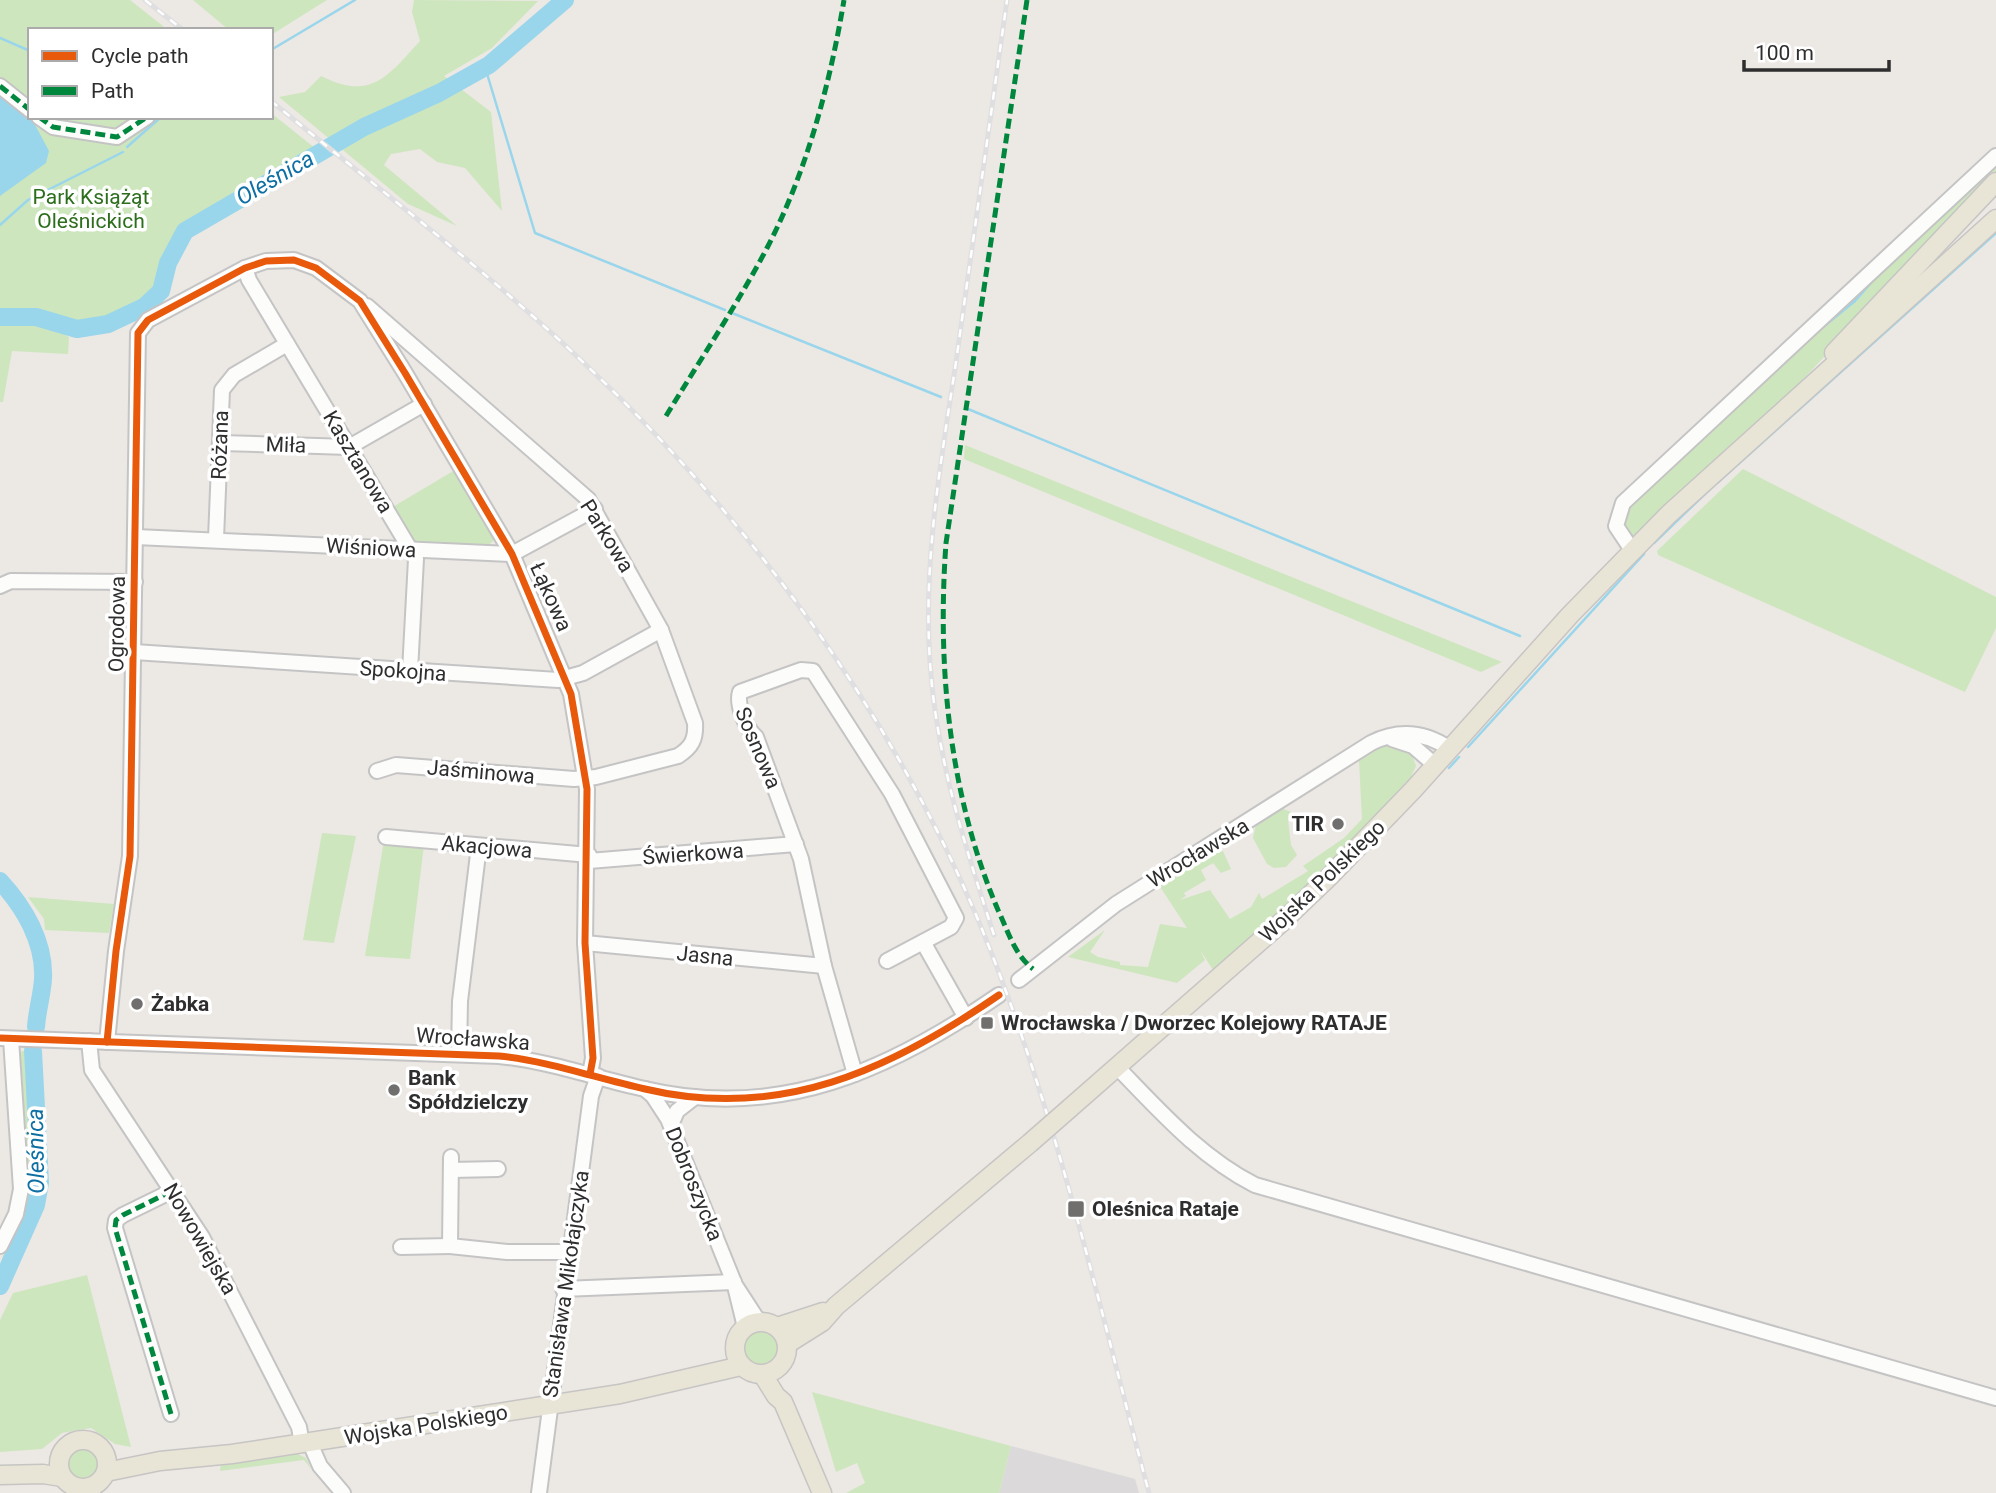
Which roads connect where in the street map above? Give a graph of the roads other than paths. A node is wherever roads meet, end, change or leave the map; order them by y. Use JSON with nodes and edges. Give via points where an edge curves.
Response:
{"nodes":[{"id":1,"x":0,"y":86,"type":"edge"},
{"id":2,"x":28,"y":108,"type":"edge"},
{"id":3,"x":42,"y":119,"type":"edge"},
{"id":4,"x":144,"y":119,"type":"edge"},
{"id":5,"x":1996,"y":156,"type":"edge"},
{"id":6,"x":1996,"y":182,"type":"edge"},
{"id":7,"x":1996,"y":219,"type":"edge"},
{"id":8,"x":246,"y":268,"type":"junction"},
{"id":9,"x":360,"y":301,"type":"junction"},
{"id":10,"x":288,"y":344,"type":"junction"},
{"id":11,"x":427,"y":358,"type":"junction"},
{"id":12,"x":405,"y":373,"type":"junction"},
{"id":13,"x":424,"y":404,"type":"junction"},
{"id":14,"x":1772,"y":420,"type":"junction"},
{"id":15,"x":220,"y":443,"type":"junction"},
{"id":16,"x":349,"y":447,"type":"junction"},
{"id":17,"x":595,"y":509,"type":"junction"},
{"id":18,"x":136,"y":537,"type":"junction"},
{"id":19,"x":216,"y":539,"type":"junction"},
{"id":20,"x":411,"y":550,"type":"junction"},
{"id":21,"x":1632,"y":550,"type":"junction"},
{"id":22,"x":512,"y":554,"type":"junction"},
{"id":23,"x":135,"y":582,"type":"junction"},
{"id":24,"x":0,"y":586,"type":"edge"},
{"id":25,"x":661,"y":630,"type":"junction"},
{"id":26,"x":134,"y":652,"type":"junction"},
{"id":27,"x":410,"y":671,"type":"junction"},
{"id":28,"x":567,"y":678,"type":"junction"},
{"id":29,"x":1384,"y":737,"type":"junction"},
{"id":30,"x":1450,"y":748,"type":"junction"},
{"id":31,"x":1435,"y":765,"type":"junction"},
{"id":32,"x":377,"y":771,"type":"dead end"},
{"id":33,"x":586,"y":778,"type":"junction"},
{"id":34,"x":386,"y":837,"type":"dead end"},
{"id":35,"x":796,"y":845,"type":"junction"},
{"id":36,"x":479,"y":846,"type":"junction"},
{"id":37,"x":589,"y":858,"type":"junction"},
{"id":38,"x":923,"y":942,"type":"junction"},
{"id":39,"x":585,"y":943,"type":"junction"},
{"id":40,"x":887,"y":961,"type":"dead end"},
{"id":41,"x":824,"y":966,"type":"junction"},
{"id":42,"x":1019,"y":980,"type":"dead end"},
{"id":43,"x":999,"y":995,"type":"dead end"},
{"id":44,"x":966,"y":1018,"type":"junction"},
{"id":45,"x":6,"y":1038,"type":"edge"},
{"id":46,"x":89,"y":1041,"type":"junction"},
{"id":47,"x":107,"y":1042,"type":"junction"},
{"id":48,"x":459,"y":1054,"type":"junction"},
{"id":49,"x":1117,"y":1067,"type":"junction"},
{"id":50,"x":855,"y":1074,"type":"junction"},
{"id":51,"x":594,"y":1075,"type":"junction"},
{"id":52,"x":645,"y":1089,"type":"junction"},
{"id":53,"x":695,"y":1097,"type":"junction"},
{"id":54,"x":671,"y":1125,"type":"junction"},
{"id":55,"x":498,"y":1169,"type":"dead end"},
{"id":56,"x":174,"y":1190,"type":"junction"},
{"id":57,"x":0,"y":1246,"type":"edge"},
{"id":58,"x":450,"y":1246,"type":"junction"},
{"id":59,"x":401,"y":1247,"type":"dead end"},
{"id":60,"x":569,"y":1252,"type":"junction"},
{"id":61,"x":735,"y":1284,"type":"junction"},
{"id":62,"x":563,"y":1289,"type":"junction"},
{"id":63,"x":836,"y":1307,"type":"junction"},
{"id":64,"x":752,"y":1325,"type":"junction"},
{"id":65,"x":777,"y":1327,"type":"junction"},
{"id":66,"x":787,"y":1344,"type":"junction"},
{"id":67,"x":738,"y":1359,"type":"junction"},
{"id":68,"x":771,"y":1372,"type":"junction"},
{"id":69,"x":1996,"y":1398,"type":"edge"},
{"id":70,"x":549,"y":1406,"type":"junction"},
{"id":71,"x":171,"y":1415,"type":"dead end"},
{"id":72,"x":306,"y":1443,"type":"junction"},
{"id":73,"x":61,"y":1455,"type":"junction"},
{"id":74,"x":0,"y":1466,"type":"edge"},
{"id":75,"x":0,"y":1475,"type":"edge"},
{"id":76,"x":99,"y":1477,"type":"edge"},
{"id":77,"x":70,"y":1485,"type":"edge"},
{"id":78,"x":343,"y":1493,"type":"edge"},
{"id":79,"x":539,"y":1493,"type":"edge"},
{"id":80,"x":822,"y":1493,"type":"edge"}],
"edges":[{"from":1,"to":2,"type":"street"},
{"from":3,"to":4,"type":"street","via":[[53,127],[117,137]]},
{"from":5,"to":21,"type":"street","via":[[1623,503],[1616,526]]},
{"from":6,"to":14,"type":"main road"},
{"from":7,"to":14,"type":"main road"},
{"from":8,"to":9,"type":"street","name":"Łąkowa","via":[[281,259],[306,263]]},
{"from":8,"to":10,"type":"street","name":"Kasztanowa"},
{"from":8,"to":18,"type":"street","name":"Ogrodowa","via":[[148,320],[138,334]]},
{"from":9,"to":11,"type":"street","name":"Parkowa"},
{"from":9,"to":12,"type":"street","name":"Łąkowa"},
{"from":10,"to":15,"type":"street","name":"Różana","via":[[227,381],[222,390]]},
{"from":10,"to":16,"type":"street","name":"Kasztanowa"},
{"from":11,"to":12,"type":"street"},
{"from":11,"to":17,"type":"street","name":"Parkowa"},
{"from":12,"to":13,"type":"street","name":"Łąkowa"},
{"from":13,"to":16,"type":"street"},
{"from":13,"to":22,"type":"street","name":"Łąkowa"},
{"from":14,"to":21,"type":"main road","name":"Wojska Polskiego"},
{"from":15,"to":16,"type":"street","name":"Miła"},
{"from":15,"to":19,"type":"street","name":"Różana"},
{"from":16,"to":20,"type":"street","name":"Kasztanowa"},
{"from":17,"to":22,"type":"street"},
{"from":17,"to":25,"type":"street","name":"Parkowa"},
{"from":18,"to":19,"type":"street","name":"Wiśniowa"},
{"from":18,"to":23,"type":"street","name":"Ogrodowa"},
{"from":19,"to":20,"type":"street","name":"Wiśniowa"},
{"from":20,"to":22,"type":"street","name":"Wiśniowa"},
{"from":20,"to":27,"type":"street","name":"Kasztanowa","via":[[416,559]]},
{"from":21,"to":30,"type":"main road","name":"Wojska Polskiego"},
{"from":22,"to":28,"type":"street","name":"Łąkowa"},
{"from":23,"to":24,"type":"street","via":[[11,581]]},
{"from":23,"to":26,"type":"street","name":"Ogrodowa"},
{"from":25,"to":28,"type":"street","name":"Spokojna"},
{"from":25,"to":33,"type":"street","name":"Parkowa","via":[[695,723],[693,743],[678,756]]},
{"from":26,"to":27,"type":"street","name":"Spokojna"},
{"from":26,"to":47,"type":"street","name":"Ogrodowa","via":[[130,856]]},
{"from":27,"to":28,"type":"street","name":"Spokojna"},
{"from":28,"to":33,"type":"street","name":"Łąkowa"},
{"from":29,"to":30,"type":"street","name":"Wrocławska","via":[[1397,733],[1422,736]]},
{"from":29,"to":31,"type":"street","via":[[1408,743]]},
{"from":29,"to":42,"type":"street","name":"Wrocławska","via":[[1142,886]]},
{"from":30,"to":31,"type":"main road","name":"Wojska Polskiego"},
{"from":31,"to":49,"type":"main road","name":"Wojska Polskiego","via":[[1283,921]]},
{"from":32,"to":33,"type":"street","name":"Jaśminowa","via":[[396,765]]},
{"from":33,"to":37,"type":"street","name":"Łąkowa"},
{"from":34,"to":36,"type":"street","name":"Akacjowa"},
{"from":35,"to":37,"type":"street","name":"Świerkowa"},
{"from":35,"to":38,"type":"street","name":"Sosnowa","via":[[738,696],[807,668],[818,674],[892,794],[954,913],[951,927]]},
{"from":35,"to":41,"type":"street","name":"Sosnowa"},
{"from":36,"to":37,"type":"street","name":"Akacjowa"},
{"from":36,"to":48,"type":"street","via":[[460,1001]]},
{"from":37,"to":39,"type":"street","name":"Łąkowa"},
{"from":38,"to":40,"type":"street","name":"Sosnowa"},
{"from":38,"to":44,"type":"street"},
{"from":39,"to":41,"type":"street","name":"Jasna"},
{"from":39,"to":51,"type":"street","name":"Łąkowa"},
{"from":41,"to":50,"type":"street","name":"Sosnowa"},
{"from":43,"to":44,"type":"street","name":"Wrocławska"},
{"from":44,"to":50,"type":"street","name":"Wrocławska","via":[[906,1054]]},
{"from":45,"to":46,"type":"street","name":"Wrocławska"},
{"from":45,"to":57,"type":"street","via":[[21,1189],[16,1214]]},
{"from":46,"to":47,"type":"street","name":"Wrocławska"},
{"from":46,"to":56,"type":"street","name":"Nowowiejska","via":[[92,1070]]},
{"from":47,"to":48,"type":"street","name":"Wrocławska"},
{"from":48,"to":51,"type":"street","name":"Wrocławska","via":[[531,1059]]},
{"from":49,"to":63,"type":"main road","name":"Wojska Polskiego","bridge":true},
{"from":49,"to":69,"type":"street","via":[[1190,1142],[1255,1185]]},
{"from":50,"to":53,"type":"street","name":"Wrocławska","via":[[770,1098]]},
{"from":51,"to":52,"type":"street","name":"Wrocławska"},
{"from":51,"to":60,"type":"street","name":"Stanisława Mikołajczyka"},
{"from":52,"to":53,"type":"street","name":"Wrocławska"},
{"from":52,"to":54,"type":"street","name":"Dobroszycka"},
{"from":53,"to":54,"type":"street","via":[[677,1111]]},
{"from":54,"to":61,"type":"street","name":"Dobroszycka"},
{"from":55,"to":58,"type":"street","via":[[451,1163]]},
{"from":56,"to":71,"type":"street","via":[[122,1215],[115,1228]]},
{"from":56,"to":72,"type":"street","name":"Nowowiejska","via":[[223,1273]]},
{"from":58,"to":59,"type":"street"},
{"from":58,"to":60,"type":"street"},
{"from":60,"to":62,"type":"street","name":"Stanisława Mikołajczyka"},
{"from":61,"to":62,"type":"street"},
{"from":61,"to":64,"type":"street","name":"Dobroszycka"},
{"from":62,"to":70,"type":"street","name":"Stanisława Mikołajczyka"},
{"from":63,"to":65,"type":"main road","name":"Wojska Polskiego"},
{"from":63,"to":66,"type":"main road","name":"Wojska Polskiego","via":[[822,1322]]},
{"from":64,"to":65,"type":"main road"},
{"from":64,"to":67,"type":"main road"},
{"from":65,"to":66,"type":"main road"},
{"from":66,"to":68,"type":"main road","via":[[787,1355]]},
{"from":67,"to":68,"type":"main road","via":[[748,1371]]},
{"from":67,"to":70,"type":"main road","name":"Wojska Polskiego","via":[[641,1390]]},
{"from":68,"to":80,"type":"main road","via":[[786,1392],[783,1402]]},
{"from":70,"to":72,"type":"main road","name":"Wojska Polskiego"},
{"from":70,"to":79,"type":"street","name":"Stanisława Mikołajczyka"},
{"from":72,"to":76,"type":"main road","name":"Wojska Polskiego","via":[[160,1461]]},
{"from":72,"to":78,"type":"street","name":"Nowowiejska"},
{"from":73,"to":74,"type":"main road","via":[[33,1464]]},
{"from":73,"to":76,"type":"main road","via":[[70,1444],[84,1441],[97,1446]]},
{"from":73,"to":77,"type":"main road"},
{"from":75,"to":77,"type":"main road","via":[[43,1474]]},
{"from":76,"to":77,"type":"main road","via":[[84,1488]]}]}
